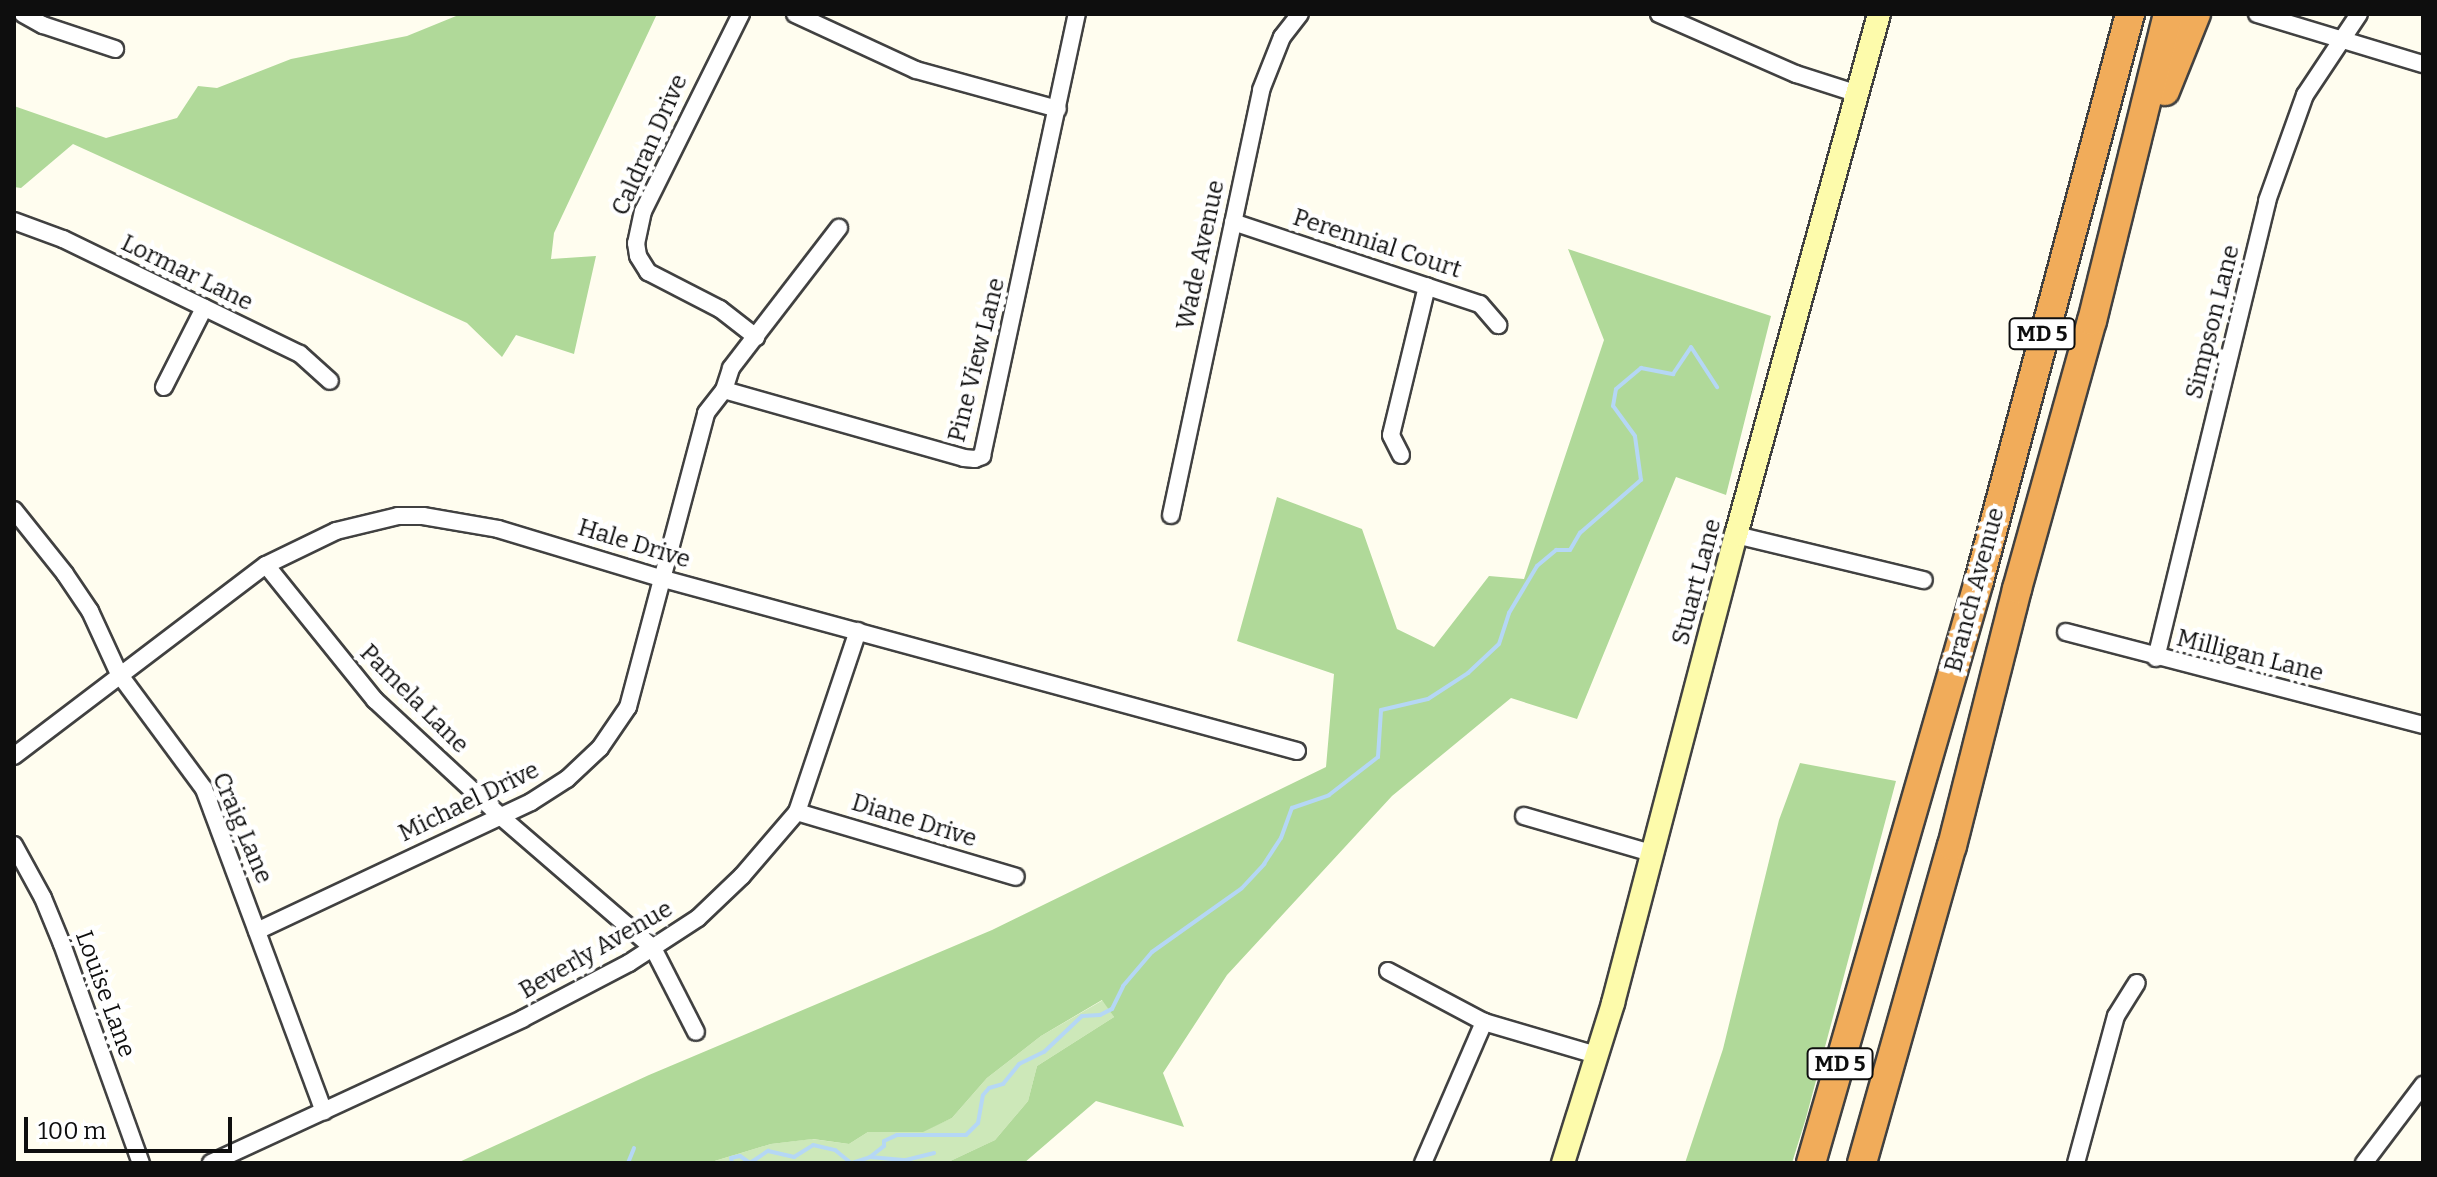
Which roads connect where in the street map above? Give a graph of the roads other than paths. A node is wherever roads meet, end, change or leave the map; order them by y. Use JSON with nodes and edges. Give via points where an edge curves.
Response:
{"nodes":[{"id":1,"x":23,"y":14,"type":"edge"},
{"id":2,"x":741,"y":14,"type":"edge"},
{"id":3,"x":795,"y":14,"type":"edge"},
{"id":4,"x":1077,"y":14,"type":"edge"},
{"id":5,"x":1300,"y":14,"type":"edge"},
{"id":6,"x":1659,"y":14,"type":"edge"},
{"id":7,"x":1879,"y":14,"type":"edge"},
{"id":8,"x":2128,"y":14,"type":"edge"},
{"id":9,"x":2168,"y":14,"type":"edge"},
{"id":10,"x":2196,"y":14,"type":"edge"},
{"id":11,"x":2257,"y":14,"type":"edge"},
{"id":12,"x":2359,"y":14,"type":"edge"},
{"id":13,"x":2341,"y":39,"type":"junction"},
{"id":14,"x":115,"y":49,"type":"dead end"},
{"id":15,"x":2423,"y":64,"type":"edge"},
{"id":16,"x":1858,"y":94,"type":"junction"},
{"id":17,"x":1058,"y":109,"type":"junction"},
{"id":18,"x":14,"y":221,"type":"edge"},
{"id":19,"x":1233,"y":222,"type":"junction"},
{"id":20,"x":839,"y":228,"type":"dead end"},
{"id":21,"x":2107,"y":263,"type":"junction"},
{"id":22,"x":1427,"y":286,"type":"junction"},
{"id":23,"x":204,"y":308,"type":"junction"},
{"id":24,"x":1498,"y":325,"type":"dead end"},
{"id":25,"x":756,"y":337,"type":"junction"},
{"id":26,"x":330,"y":381,"type":"dead end"},
{"id":27,"x":164,"y":387,"type":"dead end"},
{"id":28,"x":724,"y":390,"type":"junction"},
{"id":29,"x":1401,"y":455,"type":"dead end"},
{"id":30,"x":14,"y":510,"type":"edge"},
{"id":31,"x":1171,"y":515,"type":"dead end"},
{"id":32,"x":1736,"y":535,"type":"junction"},
{"id":33,"x":266,"y":565,"type":"junction"},
{"id":34,"x":660,"y":578,"type":"junction"},
{"id":35,"x":1924,"y":580,"type":"dead end"},
{"id":36,"x":858,"y":631,"type":"junction"},
{"id":37,"x":2066,"y":632,"type":"dead end"},
{"id":38,"x":2156,"y":658,"type":"junction"},
{"id":39,"x":119,"y":674,"type":"junction"},
{"id":40,"x":2423,"y":725,"type":"edge"},
{"id":41,"x":1297,"y":751,"type":"dead end"},
{"id":42,"x":14,"y":756,"type":"edge"},
{"id":43,"x":797,"y":812,"type":"junction"},
{"id":44,"x":499,"y":815,"type":"junction"},
{"id":45,"x":1524,"y":816,"type":"dead end"},
{"id":46,"x":14,"y":845,"type":"edge"},
{"id":47,"x":1651,"y":853,"type":"junction"},
{"id":48,"x":1016,"y":877,"type":"dead end"},
{"id":49,"x":257,"y":931,"type":"junction"},
{"id":50,"x":653,"y":948,"type":"junction"},
{"id":51,"x":1388,"y":971,"type":"dead end"},
{"id":52,"x":2137,"y":983,"type":"dead end"},
{"id":53,"x":1484,"y":1022,"type":"junction"},
{"id":54,"x":696,"y":1032,"type":"dead end"},
{"id":55,"x":1596,"y":1055,"type":"junction"},
{"id":56,"x":2423,"y":1085,"type":"edge"},
{"id":57,"x":324,"y":1111,"type":"junction"},
{"id":58,"x":141,"y":1163,"type":"edge"},
{"id":59,"x":211,"y":1163,"type":"edge"},
{"id":60,"x":1423,"y":1163,"type":"edge"},
{"id":61,"x":1563,"y":1163,"type":"edge"},
{"id":62,"x":1811,"y":1163,"type":"edge"},
{"id":63,"x":1862,"y":1163,"type":"edge"},
{"id":64,"x":2076,"y":1163,"type":"edge"},
{"id":65,"x":2364,"y":1163,"type":"edge"}],
"edges":[{"from":1,"to":14,"type":"street"},
{"from":2,"to":25,"type":"street","name":"Caldran Drive","via":[[643,211],[636,243],[648,272],[720,309]]},
{"from":3,"to":17,"type":"street","via":[[916,70]]},
{"from":4,"to":17,"type":"street","name":"Pine View Lane"},
{"from":5,"to":19,"type":"street","name":"Wade Avenue","via":[[1282,37],[1261,90]]},
{"from":6,"to":16,"type":"street","via":[[1796,74]]},
{"from":7,"to":16,"type":"street","name":"Stuart Lane"},
{"from":8,"to":62,"type":"highway","name":"Branch Avenue","number":"MD 5","via":[[1982,567]]},
{"from":9,"to":21,"type":"highway","name":"Branch Avenue","number":"MD 5"},
{"from":10,"to":21,"type":"highway"},
{"from":11,"to":13,"type":"street"},
{"from":12,"to":13,"type":"street","name":"Simpson Lane"},
{"from":13,"to":15,"type":"street"},
{"from":13,"to":38,"type":"street","name":"Simpson Lane","via":[[2305,95],[2267,201]]},
{"from":16,"to":32,"type":"street","name":"Stuart Lane"},
{"from":17,"to":28,"type":"street","name":"Pine View Lane","via":[[989,432],[978,459]]},
{"from":18,"to":23,"type":"street","name":"Lormar Lane","via":[[63,239]]},
{"from":19,"to":22,"type":"street","name":"Perennial Court"},
{"from":19,"to":31,"type":"street","name":"Wade Avenue"},
{"from":20,"to":25,"type":"street","name":"Michael Drive"},
{"from":21,"to":63,"type":"highway","name":"Branch Avenue","number":"MD 5"},
{"from":22,"to":24,"type":"street","name":"Perennial Court","via":[[1480,304]]},
{"from":22,"to":29,"type":"street","via":[[1391,435]]},
{"from":23,"to":26,"type":"street","name":"Lormar Lane","via":[[300,354]]},
{"from":23,"to":27,"type":"street"},
{"from":25,"to":28,"type":"street","name":"Michael Drive","via":[[731,368]]},
{"from":28,"to":34,"type":"street","name":"Michael Drive","via":[[706,413]]},
{"from":30,"to":39,"type":"street","name":"Craig Lane","via":[[90,611]]},
{"from":32,"to":35,"type":"street"},
{"from":32,"to":47,"type":"street","name":"Stuart Lane"},
{"from":33,"to":34,"type":"street","name":"Hale Drive","via":[[336,531],[398,516],[423,516],[498,529]]},
{"from":33,"to":39,"type":"street","name":"Hale Drive"},
{"from":33,"to":44,"type":"street","name":"Pamela Lane","via":[[358,682]]},
{"from":34,"to":36,"type":"street","name":"Hale Drive"},
{"from":34,"to":44,"type":"street","name":"Michael Drive","via":[[628,707],[611,735],[567,779]]},
{"from":36,"to":41,"type":"street","name":"Hale Drive"},
{"from":36,"to":43,"type":"street","name":"Beverly Avenue"},
{"from":37,"to":38,"type":"street","name":"Milligan Lane"},
{"from":38,"to":40,"type":"street","name":"Milligan Lane"},
{"from":39,"to":42,"type":"street","name":"Hale Drive"},
{"from":39,"to":49,"type":"street","name":"Craig Lane","via":[[204,789]]},
{"from":43,"to":48,"type":"street","name":"Diane Drive"},
{"from":43,"to":50,"type":"street","name":"Beverly Avenue","via":[[721,898]]},
{"from":44,"to":49,"type":"street","name":"Michael Drive"},
{"from":44,"to":50,"type":"street","name":"Pamela Lane"},
{"from":45,"to":47,"type":"street"},
{"from":46,"to":58,"type":"street","name":"Louise Lane","via":[[62,944]]},
{"from":47,"to":55,"type":"street","name":"Stuart Lane"},
{"from":49,"to":57,"type":"street","name":"Craig Lane"},
{"from":50,"to":54,"type":"street","name":"Pamela Lane"},
{"from":50,"to":57,"type":"street","name":"Beverly Avenue","via":[[522,1019]]},
{"from":51,"to":53,"type":"street"},
{"from":52,"to":64,"type":"street","via":[[2116,1016]]},
{"from":53,"to":55,"type":"street"},
{"from":53,"to":60,"type":"street"},
{"from":55,"to":61,"type":"street","name":"Stuart Lane"},
{"from":56,"to":65,"type":"street"},
{"from":57,"to":59,"type":"street","name":"Beverly Avenue"}]}
